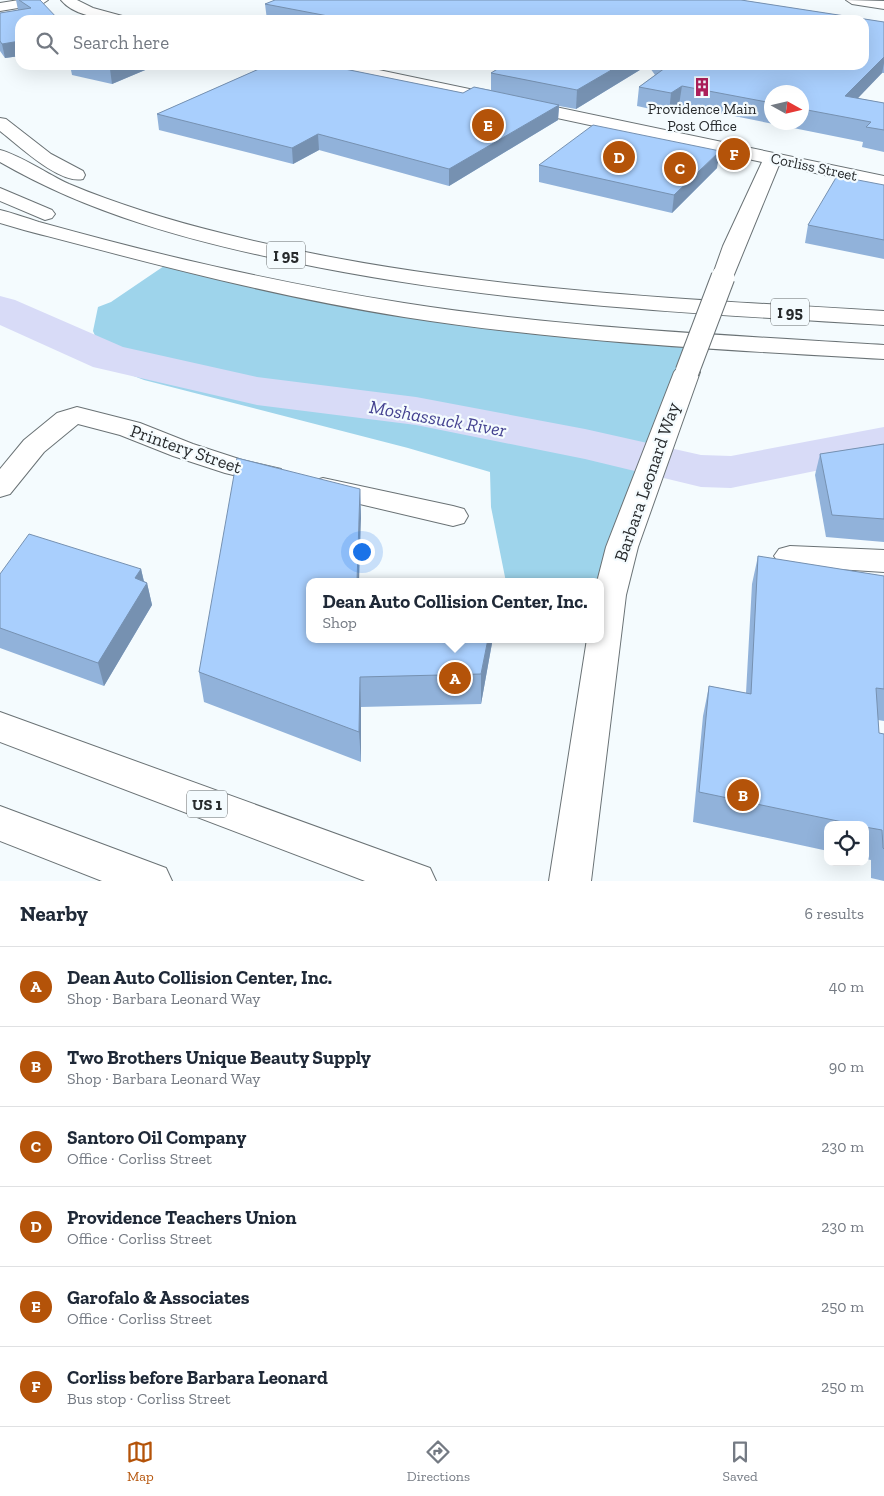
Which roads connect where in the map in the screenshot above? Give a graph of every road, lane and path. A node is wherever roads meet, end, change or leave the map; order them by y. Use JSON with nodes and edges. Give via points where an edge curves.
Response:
{"nodes":[{"id":1,"x":42,"y":0,"type":"edge"},
{"id":2,"x":66,"y":0,"type":"edge"},
{"id":3,"x":852,"y":0,"type":"edge"},
{"id":4,"x":884,"y":5,"type":"edge"},
{"id":5,"x":0,"y":7,"type":"edge"},
{"id":6,"x":103,"y":15,"type":"edge"},
{"id":7,"x":357,"y":70,"type":"edge"},
{"id":8,"x":0,"y":123,"type":"edge"},
{"id":9,"x":0,"y":155,"type":"edge"},
{"id":10,"x":773,"y":158,"type":"junction"},
{"id":11,"x":884,"y":182,"type":"edge"},
{"id":12,"x":0,"y":194,"type":"edge"},
{"id":13,"x":0,"y":216,"type":"edge"},
{"id":14,"x":180,"y":264,"type":"junction"},
{"id":15,"x":696,"y":306,"type":"junction"},
{"id":16,"x":884,"y":318,"type":"edge"},
{"id":17,"x":884,"y":352,"type":"edge"},
{"id":18,"x":0,"y":488,"type":"edge"},
{"id":19,"x":453,"y":516,"type":"dead end"},
{"id":20,"x":790,"y":556,"type":"dead end"},
{"id":21,"x":884,"y":561,"type":"edge"},
{"id":22,"x":604,"y":638,"type":"edge"},
{"id":23,"x":603,"y":643,"type":"edge"},
{"id":24,"x":0,"y":727,"type":"edge"},
{"id":25,"x":0,"y":823,"type":"edge"},
{"id":26,"x":151,"y":881,"type":"edge"},
{"id":27,"x":415,"y":881,"type":"edge"},
{"id":28,"x":570,"y":881,"type":"edge"}],
"edges":[{"from":1,"to":5,"type":"main road"},
{"from":2,"to":6,"type":"main road"},
{"from":3,"to":4,"type":"main road"},
{"from":7,"to":10,"type":"main road","name":"Corliss Street"},
{"from":8,"to":15,"type":"main road","via":[[45,158],[86,180],[146,203],[219,224],[347,253],[478,273],[592,285]]},
{"from":9,"to":15,"type":"main road","number":"I 95","via":[[56,184],[117,209],[274,252],[461,284]]},
{"from":10,"to":11,"type":"main road","name":"Corliss Street"},
{"from":10,"to":22,"type":"main road","name":"Barbara Leonard Way","bridge":true,"via":[[734,246],[622,547]]},
{"from":12,"to":14,"type":"main road","number":"I 95","via":[[68,224]]},
{"from":13,"to":14,"type":"main road"},
{"from":14,"to":17,"type":"main road","number":"I 95","via":[[326,297],[489,321],[735,343]]},
{"from":15,"to":16,"type":"main road","number":"I 95"},
{"from":18,"to":19,"type":"main road","name":"Printery Street","via":[[34,446],[66,419],[78,415],[235,467]]},
{"from":20,"to":21,"type":"main road"},
{"from":23,"to":28,"type":"main road","name":"Barbara Leonard Way","bridge":true},
{"from":24,"to":27,"type":"main road","number":"US 1"},
{"from":25,"to":26,"type":"main road"}]}
